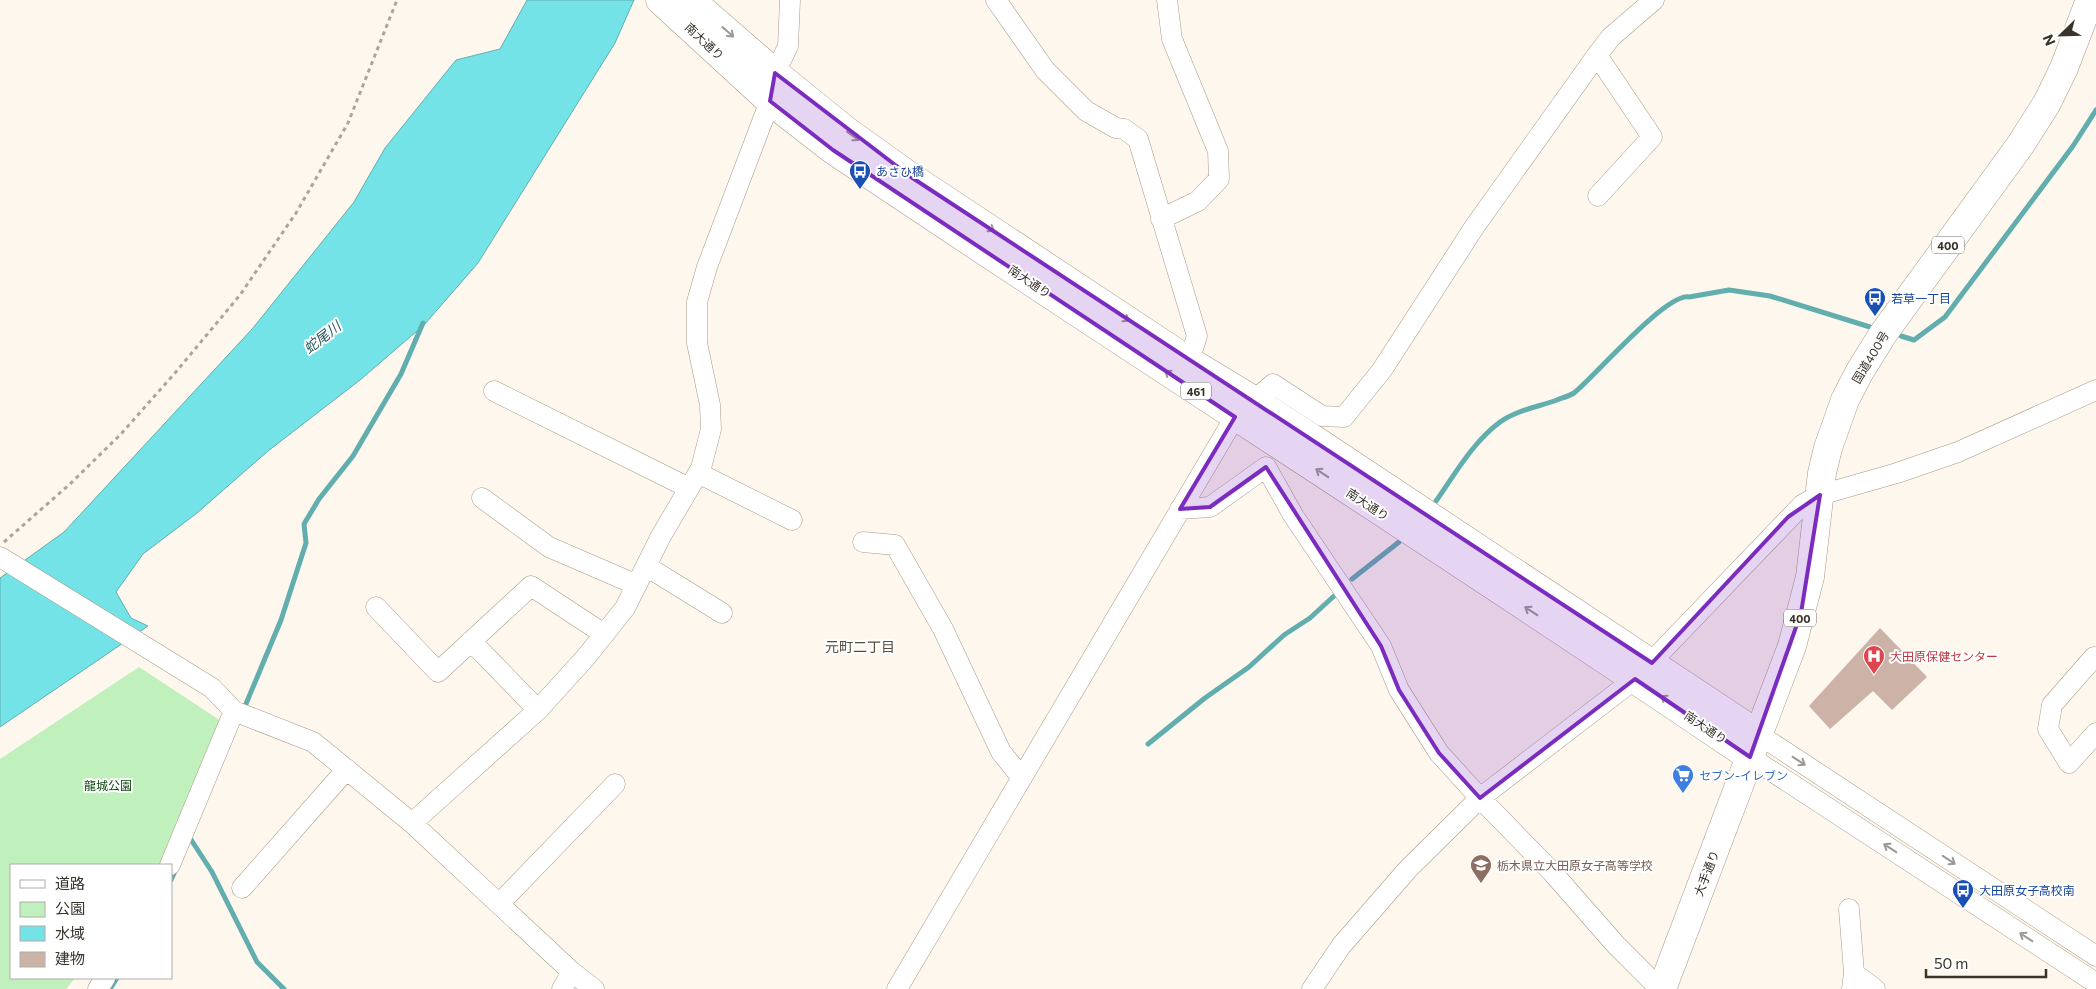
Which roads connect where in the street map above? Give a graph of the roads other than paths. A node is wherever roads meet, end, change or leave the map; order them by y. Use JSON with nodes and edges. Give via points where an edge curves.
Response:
{"nodes":[{"id":1,"x":660,"y":0,"type":"edge"},
{"id":2,"x":691,"y":0,"type":"edge"},
{"id":3,"x":790,"y":0,"type":"edge"},
{"id":4,"x":996,"y":0,"type":"edge"},
{"id":5,"x":1167,"y":0,"type":"edge"},
{"id":6,"x":1654,"y":0,"type":"edge"},
{"id":7,"x":2090,"y":0,"type":"edge"},
{"id":8,"x":1597,"y":55,"type":"junction"},
{"id":9,"x":775,"y":73,"type":"junction"},
{"id":10,"x":770,"y":101,"type":"junction"},
{"id":11,"x":1598,"y":196,"type":"dead end"},
{"id":12,"x":1161,"y":219,"type":"junction"},
{"id":13,"x":1189,"y":362,"type":"junction"},
{"id":14,"x":2096,"y":390,"type":"edge"},
{"id":15,"x":494,"y":391,"type":"dead end"},
{"id":16,"x":1245,"y":409,"type":"junction"},
{"id":17,"x":693,"y":481,"type":"junction"},
{"id":18,"x":1820,"y":495,"type":"junction"},
{"id":19,"x":482,"y":498,"type":"dead end"},
{"id":20,"x":1180,"y":509,"type":"junction"},
{"id":21,"x":792,"y":520,"type":"dead end"},
{"id":22,"x":863,"y":542,"type":"dead end"},
{"id":23,"x":0,"y":557,"type":"edge"},
{"id":24,"x":646,"y":566,"type":"junction"},
{"id":25,"x":637,"y":585,"type":"junction"},
{"id":26,"x":376,"y":607,"type":"dead end"},
{"id":27,"x":722,"y":613,"type":"dead end"},
{"id":28,"x":604,"y":634,"type":"junction"},
{"id":29,"x":471,"y":641,"type":"junction"},
{"id":30,"x":2096,"y":659,"type":"edge"},
{"id":31,"x":1644,"y":671,"type":"junction"},
{"id":32,"x":538,"y":710,"type":"junction"},
{"id":33,"x":234,"y":711,"type":"junction"},
{"id":34,"x":2096,"y":733,"type":"edge"},
{"id":35,"x":1754,"y":746,"type":"junction"},
{"id":36,"x":346,"y":769,"type":"junction"},
{"id":37,"x":1022,"y":778,"type":"junction"},
{"id":38,"x":615,"y":784,"type":"dead end"},
{"id":39,"x":1480,"y":798,"type":"junction"},
{"id":40,"x":412,"y":823,"type":"junction"},
{"id":41,"x":170,"y":864,"type":"edge"},
{"id":42,"x":242,"y":888,"type":"dead end"},
{"id":43,"x":499,"y":904,"type":"junction"},
{"id":44,"x":1849,"y":909,"type":"dead end"},
{"id":45,"x":2096,"y":956,"type":"edge"},
{"id":46,"x":567,"y":981,"type":"edge"},
{"id":47,"x":1853,"y":981,"type":"edge"},
{"id":48,"x":2096,"y":983,"type":"edge"},
{"id":49,"x":594,"y":989,"type":"edge"},
{"id":50,"x":897,"y":989,"type":"edge"},
{"id":51,"x":1312,"y":989,"type":"edge"},
{"id":52,"x":1661,"y":989,"type":"edge"},
{"id":53,"x":1875,"y":989,"type":"edge"}],
"edges":[{"from":1,"to":10,"type":"highway","name":"南大通り","number":"461"},
{"from":2,"to":9,"type":"highway","name":"南大通り","number":"461","one_way":true},
{"from":3,"to":9,"type":"street","via":[[788,46]]},
{"from":4,"to":12,"type":"street","via":[[1045,70],[1086,111],[1116,128],[1124,129],[1138,140]]},
{"from":5,"to":12,"type":"street","via":[[1172,39],[1218,151],[1219,179],[1198,201]]},
{"from":6,"to":8,"type":"street","via":[[1611,37]]},
{"from":7,"to":18,"type":"highway","name":"国道400号","number":"400","via":[[2064,68],[2021,144],[1883,334],[1860,371],[1828,448]]},
{"from":8,"to":11,"type":"street","via":[[1652,137]]},
{"from":8,"to":16,"type":"street","via":[[1475,226],[1382,370],[1344,417],[1322,416],[1273,384]]},
{"from":9,"to":10,"type":"street"},
{"from":9,"to":13,"type":"highway","name":"南大通り","number":"461","one_way":true,"via":[[848,132],[911,177]]},
{"from":16,"to":10,"type":"highway","name":"南大通り","number":"461","one_way":true,"via":[[841,155]]},
{"from":10,"to":17,"type":"street","via":[[698,302],[697,343],[710,405],[711,429]]},
{"from":12,"to":13,"type":"street","via":[[1197,336]]},
{"from":13,"to":16,"type":"highway","name":"南大通り","number":"461"},
{"from":14,"to":18,"type":"street","via":[[1958,452]]},
{"from":15,"to":17,"type":"street"},
{"from":16,"to":20,"type":"street"},
{"from":16,"to":31,"type":"highway","name":"南大通り","number":"461"},
{"from":17,"to":21,"type":"street"},
{"from":17,"to":24,"type":"street"},
{"from":18,"to":31,"type":"street","via":[[1802,504],[1788,517]]},
{"from":18,"to":35,"type":"highway","name":"国道400号","number":"400","via":[[1813,560],[1801,613],[1792,646]]},
{"from":19,"to":25,"type":"street","via":[[550,546]]},
{"from":20,"to":37,"type":"street"},
{"from":20,"to":39,"type":"street","via":[[1210,507],[1266,466],[1293,515],[1381,646],[1399,690],[1439,753]]},
{"from":22,"to":37,"type":"street","via":[[895,545],[943,629],[1001,752]]},
{"from":23,"to":33,"type":"street","via":[[212,688]]},
{"from":24,"to":25,"type":"street"},
{"from":24,"to":27,"type":"street"},
{"from":25,"to":28,"type":"street","via":[[625,608]]},
{"from":26,"to":29,"type":"street","via":[[438,672]]},
{"from":28,"to":29,"type":"street","via":[[531,586]]},
{"from":28,"to":32,"type":"street"},
{"from":29,"to":32,"type":"street"},
{"from":30,"to":34,"type":"street","via":[[2094,657],[2052,705],[2048,729],[2069,763]]},
{"from":31,"to":35,"type":"highway","name":"南大通り","number":"461"},
{"from":31,"to":39,"type":"street"},
{"from":32,"to":40,"type":"street"},
{"from":33,"to":36,"type":"street","via":[[313,742]]},
{"from":33,"to":41,"type":"street"},
{"from":35,"to":45,"type":"street","name":"南大通り","one_way":true},
{"from":48,"to":35,"type":"street","name":"南大通り","one_way":true},
{"from":35,"to":52,"type":"highway","name":"大手通り","number":"400"},
{"from":36,"to":40,"type":"street"},
{"from":36,"to":42,"type":"street"},
{"from":37,"to":50,"type":"street"},
{"from":38,"to":43,"type":"street"},
{"from":39,"to":51,"type":"street","via":[[1408,869],[1341,946]]},
{"from":39,"to":52,"type":"street"},
{"from":40,"to":43,"type":"street"},
{"from":43,"to":46,"type":"street"},
{"from":44,"to":47,"type":"street"},
{"from":46,"to":49,"type":"street"},
{"from":47,"to":53,"type":"street"}]}
